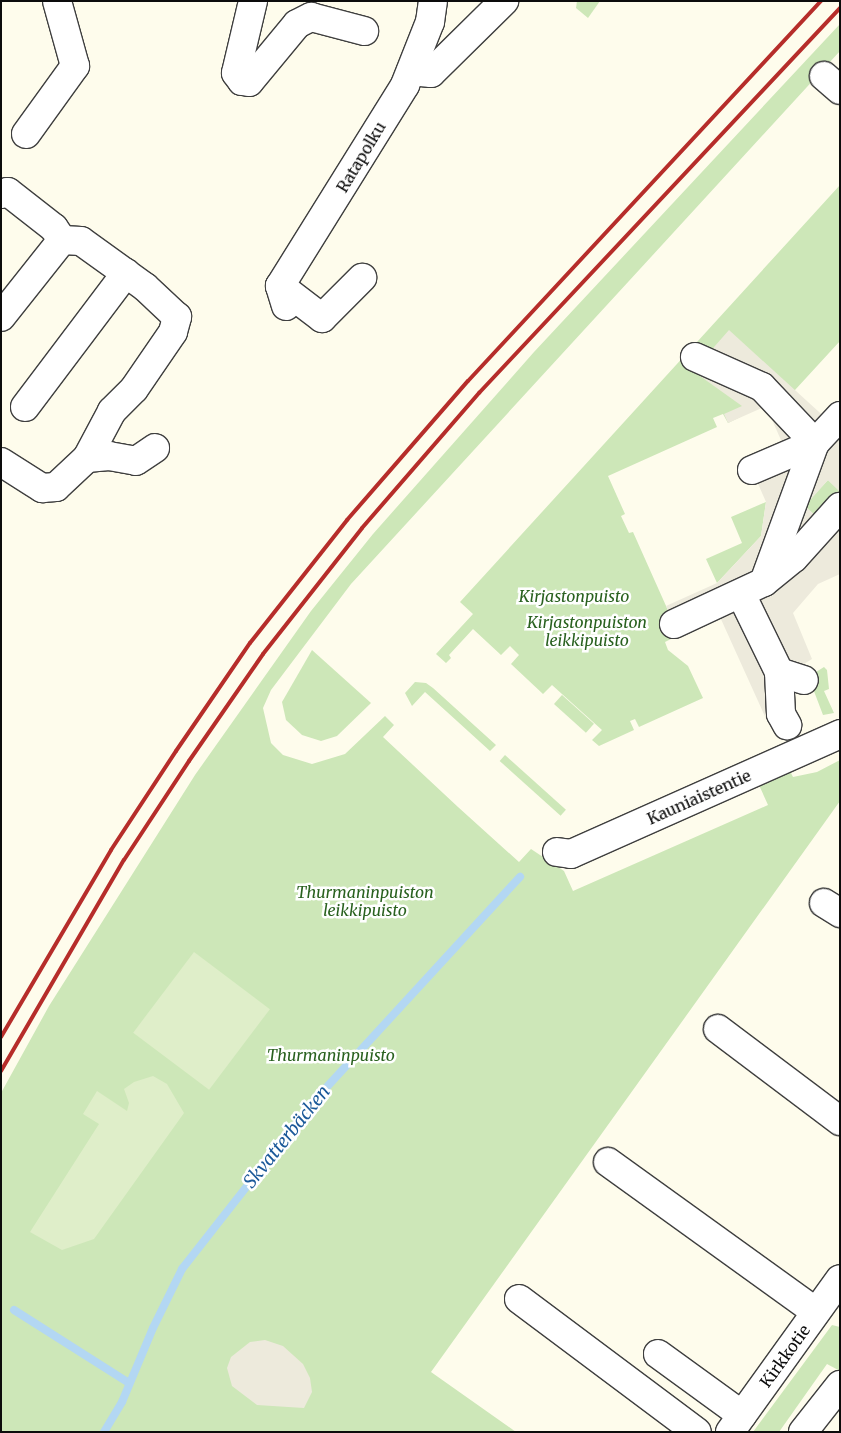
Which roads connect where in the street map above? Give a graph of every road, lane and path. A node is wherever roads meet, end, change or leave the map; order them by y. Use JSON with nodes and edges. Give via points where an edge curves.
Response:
{"nodes":[{"id":1,"x":57,"y":1,"type":"edge"},
{"id":2,"x":254,"y":1,"type":"edge"},
{"id":3,"x":433,"y":1,"type":"edge"},
{"id":4,"x":504,"y":1,"type":"edge"},
{"id":5,"x":364,"y":31,"type":"dead end"},
{"id":6,"x":411,"y":71,"type":"junction"},
{"id":7,"x":26,"y":134,"type":"dead end"},
{"id":8,"x":1,"y":194,"type":"edge"},
{"id":9,"x":62,"y":240,"type":"junction"},
{"id":10,"x":126,"y":273,"type":"junction"},
{"id":11,"x":362,"y":278,"type":"dead end"},
{"id":12,"x":1,"y":317,"type":"edge"},
{"id":13,"x":695,"y":357,"type":"dead end"},
{"id":14,"x":24,"y":407,"type":"dead end"},
{"id":15,"x":840,"y":416,"type":"edge"},
{"id":16,"x":815,"y":443,"type":"junction"},
{"id":17,"x":155,"y":448,"type":"dead end"},
{"id":18,"x":87,"y":458,"type":"junction"},
{"id":19,"x":1,"y":462,"type":"edge"},
{"id":20,"x":752,"y":470,"type":"dead end"},
{"id":21,"x":840,"y":507,"type":"edge"},
{"id":22,"x":753,"y":588,"type":"junction"},
{"id":23,"x":674,"y":624,"type":"dead end"},
{"id":24,"x":787,"y":726,"type":"dead end"},
{"id":25,"x":840,"y":734,"type":"edge"},
{"id":26,"x":558,"y":852,"type":"dead end"},
{"id":27,"x":718,"y":1029,"type":"dead end"},
{"id":28,"x":840,"y":1121,"type":"edge"},
{"id":29,"x":608,"y":1162,"type":"dead end"},
{"id":30,"x":840,"y":1279,"type":"edge"},
{"id":31,"x":519,"y":1299,"type":"dead end"},
{"id":32,"x":826,"y":1310,"type":"edge"},
{"id":33,"x":658,"y":1354,"type":"dead end"},
{"id":34,"x":840,"y":1385,"type":"edge"},
{"id":35,"x":736,"y":1423,"type":"edge"},
{"id":36,"x":698,"y":1432,"type":"edge"},
{"id":37,"x":803,"y":1432,"type":"edge"}],
"edges":[{"from":1,"to":7,"type":"street","via":[[75,66]]},
{"from":2,"to":5,"type":"street","via":[[236,73],[242,81],[249,82],[297,24],[311,17]]},
{"from":3,"to":6,"type":"street","name":"Ratapolku","via":[[430,22]]},
{"from":4,"to":6,"type":"street","via":[[431,73]]},
{"from":6,"to":11,"type":"street","name":"Ratapolku","via":[[341,211],[283,296],[322,318]]},
{"from":8,"to":9,"type":"street","via":[[8,192],[54,228]]},
{"from":9,"to":10,"type":"street","via":[[81,241]]},
{"from":9,"to":12,"type":"street"},
{"from":10,"to":14,"type":"street"},
{"from":10,"to":18,"type":"street","via":[[177,317],[173,332],[134,389],[112,411]]},
{"from":13,"to":16,"type":"street","via":[[762,387]]},
{"from":15,"to":16,"type":"street"},
{"from":16,"to":20,"type":"street"},
{"from":16,"to":22,"type":"street"},
{"from":17,"to":18,"type":"street","via":[[136,461],[109,456]]},
{"from":18,"to":19,"type":"street","via":[[56,487],[42,488]]},
{"from":21,"to":22,"type":"street","via":[[794,558]]},
{"from":22,"to":23,"type":"street"},
{"from":22,"to":24,"type":"street","via":[[791,676],[781,714]]},
{"from":25,"to":26,"type":"street","name":"Kauniaistentie","via":[[571,854]]},
{"from":27,"to":28,"type":"street"},
{"from":29,"to":32,"type":"street"},
{"from":30,"to":32,"type":"street","name":"Kirkkotie"},
{"from":31,"to":36,"type":"street"},
{"from":32,"to":35,"type":"street","name":"Kirkkotie"},
{"from":33,"to":35,"type":"street"},
{"from":34,"to":37,"type":"street"}]}
